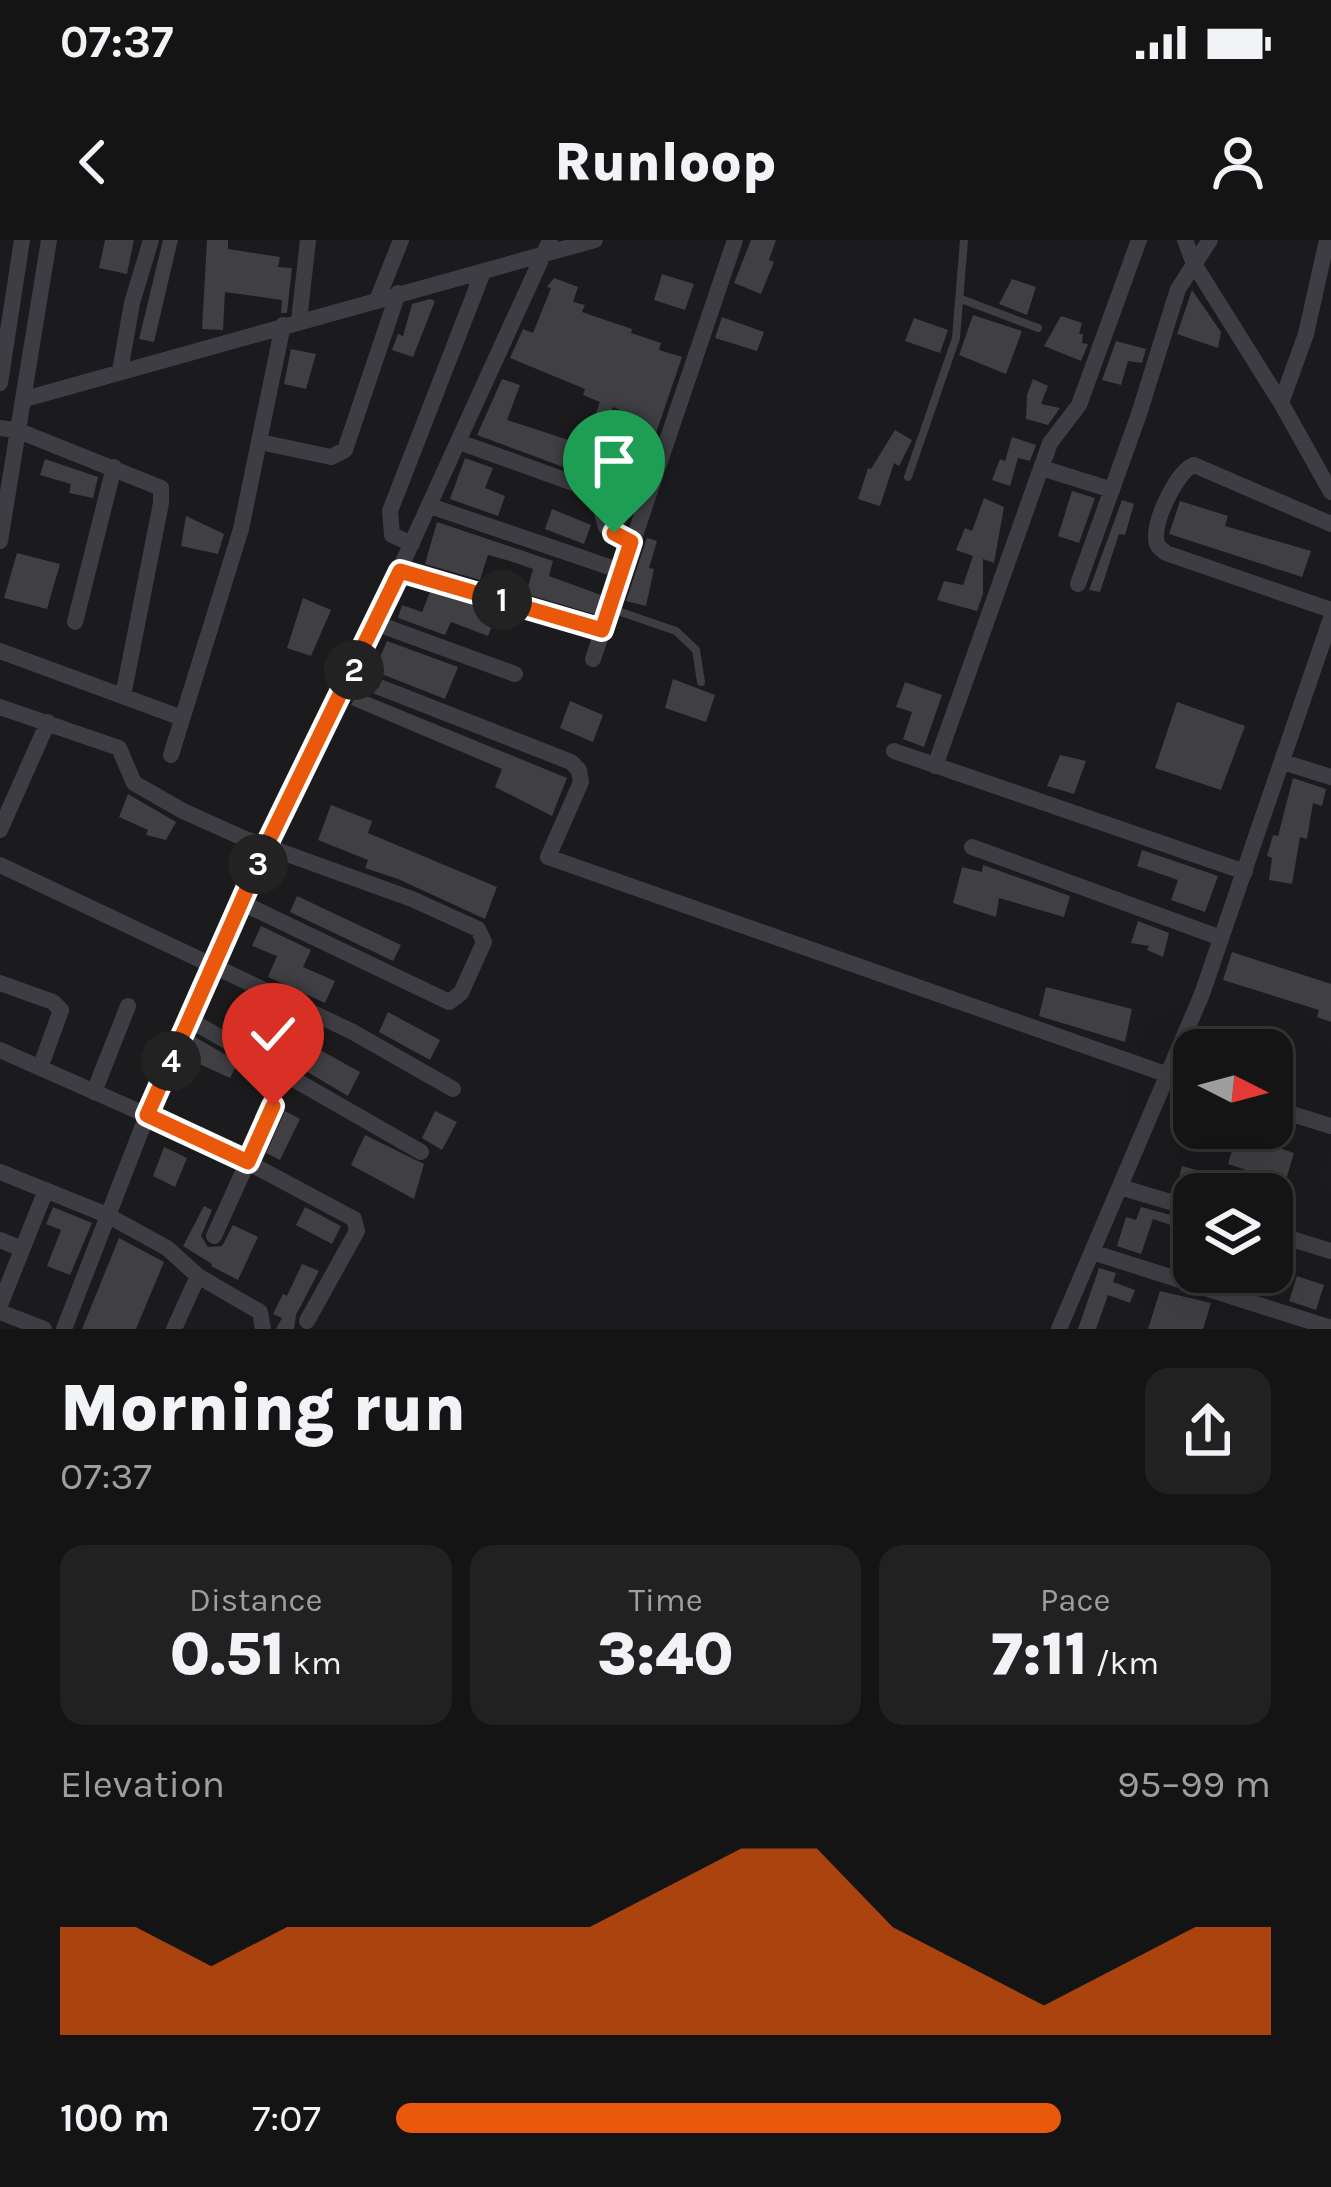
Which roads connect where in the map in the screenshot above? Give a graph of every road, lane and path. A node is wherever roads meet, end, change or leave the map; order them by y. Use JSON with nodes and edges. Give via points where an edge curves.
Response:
{"nodes":[{"id":1,"x":22,"y":240,"type":"edge"},
{"id":2,"x":49,"y":240,"type":"edge"},
{"id":3,"x":151,"y":240,"type":"edge"},
{"id":4,"x":308,"y":240,"type":"edge"},
{"id":5,"x":401,"y":240,"type":"edge"},
{"id":6,"x":595,"y":240,"type":"edge"},
{"id":7,"x":735,"y":240,"type":"edge"},
{"id":8,"x":964,"y":240,"type":"edge"},
{"id":9,"x":1139,"y":240,"type":"edge"},
{"id":10,"x":1185,"y":240,"type":"edge"},
{"id":11,"x":1210,"y":240,"type":"edge"},
{"id":12,"x":1328,"y":240,"type":"edge"},
{"id":13,"x":547,"y":248,"type":"edge"},
{"id":14,"x":1194,"y":264,"type":"junction"},
{"id":15,"x":483,"y":272,"type":"junction"},
{"id":16,"x":398,"y":293,"type":"junction"},
{"id":17,"x":378,"y":298,"type":"junction"},
{"id":18,"x":961,"y":299,"type":"junction"},
{"id":19,"x":5,"y":314,"type":"edge"},
{"id":20,"x":291,"y":323,"type":"junction"},
{"id":21,"x":1038,"y":328,"type":"dead end"},
{"id":22,"x":120,"y":371,"type":"junction"},
{"id":23,"x":0,"y":383,"type":"edge"},
{"id":24,"x":25,"y":399,"type":"junction"},
{"id":25,"x":1281,"y":403,"type":"junction"},
{"id":26,"x":10,"y":430,"type":"edge"},
{"id":27,"x":260,"y":442,"type":"junction"},
{"id":28,"x":459,"y":442,"type":"junction"},
{"id":29,"x":114,"y":467,"type":"junction"},
{"id":30,"x":1042,"y":468,"type":"junction"},
{"id":31,"x":908,"y":477,"type":"dead end"},
{"id":32,"x":1112,"y":490,"type":"junction"},
{"id":33,"x":1331,"y":492,"type":"edge"},
{"id":34,"x":430,"y":506,"type":"junction"},
{"id":35,"x":1331,"y":524,"type":"edge"},
{"id":36,"x":0,"y":541,"type":"edge"},
{"id":37,"x":631,"y":542,"type":"junction"},
{"id":38,"x":412,"y":544,"type":"junction"},
{"id":39,"x":400,"y":571,"type":"junction"},
{"id":40,"x":621,"y":571,"type":"junction"},
{"id":41,"x":1078,"y":584,"type":"dead end"},
{"id":42,"x":609,"y":608,"type":"junction"},
{"id":43,"x":1331,"y":614,"type":"edge"},
{"id":44,"x":75,"y":622,"type":"dead end"},
{"id":45,"x":375,"y":623,"type":"junction"},
{"id":46,"x":602,"y":630,"type":"junction"},
{"id":47,"x":0,"y":651,"type":"edge"},
{"id":48,"x":592,"y":659,"type":"dead end"},
{"id":49,"x":515,"y":674,"type":"dead end"},
{"id":50,"x":351,"y":676,"type":"junction"},
{"id":51,"x":701,"y":682,"type":"dead end"},
{"id":52,"x":123,"y":696,"type":"junction"},
{"id":53,"x":0,"y":707,"type":"edge"},
{"id":54,"x":182,"y":718,"type":"junction"},
{"id":55,"x":48,"y":722,"type":"junction"},
{"id":56,"x":894,"y":751,"type":"dead end"},
{"id":57,"x":171,"y":755,"type":"dead end"},
{"id":58,"x":1283,"y":762,"type":"junction"},
{"id":59,"x":935,"y":766,"type":"junction"},
{"id":60,"x":1331,"y":777,"type":"edge"},
{"id":61,"x":0,"y":830,"type":"edge"},
{"id":62,"x":266,"y":846,"type":"junction"},
{"id":63,"x":972,"y":847,"type":"dead end"},
{"id":64,"x":0,"y":865,"type":"edge"},
{"id":65,"x":1244,"y":872,"type":"junction"},
{"id":66,"x":242,"y":903,"type":"junction"},
{"id":67,"x":1221,"y":938,"type":"junction"},
{"id":68,"x":215,"y":965,"type":"junction"},
{"id":69,"x":0,"y":983,"type":"edge"},
{"id":70,"x":128,"y":1006,"type":"dead end"},
{"id":71,"x":190,"y":1020,"type":"junction"},
{"id":72,"x":0,"y":1050,"type":"edge"},
{"id":73,"x":40,"y":1068,"type":"junction"},
{"id":74,"x":1167,"y":1075,"type":"junction"},
{"id":75,"x":1173,"y":1077,"type":"edge"},
{"id":76,"x":453,"y":1089,"type":"dead end"},
{"id":77,"x":94,"y":1092,"type":"junction"},
{"id":78,"x":273,"y":1106,"type":"dead end"},
{"id":79,"x":1293,"y":1114,"type":"edge"},
{"id":80,"x":147,"y":1115,"type":"junction"},
{"id":81,"x":1331,"y":1126,"type":"edge"},
{"id":82,"x":421,"y":1152,"type":"dead end"},
{"id":83,"x":248,"y":1162,"type":"junction"},
{"id":84,"x":0,"y":1172,"type":"edge"},
{"id":85,"x":1120,"y":1186,"type":"junction"},
{"id":86,"x":46,"y":1190,"type":"junction"},
{"id":87,"x":1173,"y":1202,"type":"edge"},
{"id":88,"x":107,"y":1215,"type":"junction"},
{"id":89,"x":214,"y":1236,"type":"dead end"},
{"id":90,"x":1293,"y":1239,"type":"edge"},
{"id":91,"x":0,"y":1240,"type":"edge"},
{"id":92,"x":22,"y":1249,"type":"junction"},
{"id":93,"x":1331,"y":1251,"type":"edge"},
{"id":94,"x":1092,"y":1252,"type":"junction"},
{"id":95,"x":198,"y":1276,"type":"junction"},
{"id":96,"x":0,"y":1308,"type":"edge"},
{"id":97,"x":307,"y":1322,"type":"dead end"},
{"id":98,"x":1331,"y":1328,"type":"edge"},
{"id":99,"x":44,"y":1329,"type":"edge"},
{"id":100,"x":64,"y":1329,"type":"edge"},
{"id":101,"x":175,"y":1329,"type":"edge"},
{"id":102,"x":263,"y":1329,"type":"edge"},
{"id":103,"x":1059,"y":1329,"type":"edge"}],
"edges":[{"from":1,"to":19,"type":"street"},
{"from":2,"to":24,"type":"street"},
{"from":3,"to":22,"type":"street"},
{"from":4,"to":20,"type":"street"},
{"from":5,"to":17,"type":"street"},
{"from":6,"to":13,"type":"street"},
{"from":7,"to":37,"type":"street"},
{"from":8,"to":18,"type":"lane"},
{"from":9,"to":30,"type":"street","via":[[1079,404],[1054,435]]},
{"from":10,"to":14,"type":"street"},
{"from":11,"to":14,"type":"street"},
{"from":12,"to":25,"type":"street"},
{"from":13,"to":15,"type":"street"},
{"from":13,"to":28,"type":"street"},
{"from":14,"to":25,"type":"street"},
{"from":14,"to":32,"type":"street","via":[[1178,289]]},
{"from":15,"to":16,"type":"street"},
{"from":15,"to":38,"type":"street","via":[[390,511],[392,535]]},
{"from":16,"to":17,"type":"street"},
{"from":16,"to":27,"type":"street","via":[[345,451],[331,457]]},
{"from":17,"to":20,"type":"street"},
{"from":18,"to":21,"type":"lane"},
{"from":18,"to":31,"type":"lane","via":[[956,338]]},
{"from":19,"to":23,"type":"street"},
{"from":20,"to":22,"type":"street"},
{"from":20,"to":27,"type":"street"},
{"from":22,"to":24,"type":"street"},
{"from":24,"to":26,"type":"street"},
{"from":25,"to":33,"type":"street"},
{"from":26,"to":29,"type":"street"},
{"from":26,"to":36,"type":"street"},
{"from":27,"to":54,"type":"street"},
{"from":28,"to":34,"type":"street"},
{"from":28,"to":37,"type":"street","via":[[587,488],[606,527]]},
{"from":29,"to":44,"type":"street"},
{"from":29,"to":52,"type":"street","via":[[156,484],[162,495]]},
{"from":30,"to":32,"type":"street"},
{"from":30,"to":59,"type":"street"},
{"from":32,"to":41,"type":"street"},
{"from":34,"to":38,"type":"street"},
{"from":34,"to":40,"type":"street"},
{"from":35,"to":43,"type":"street","via":[[1194,465],[1178,475],[1156,535],[1166,553]]},
{"from":37,"to":40,"type":"street"},
{"from":38,"to":39,"type":"street"},
{"from":39,"to":45,"type":"street"},
{"from":39,"to":46,"type":"street"},
{"from":40,"to":42,"type":"street"},
{"from":42,"to":46,"type":"street"},
{"from":42,"to":51,"type":"lane","via":[[676,632],[696,650]]},
{"from":43,"to":58,"type":"street"},
{"from":45,"to":49,"type":"street"},
{"from":45,"to":50,"type":"street"},
{"from":46,"to":48,"type":"street"},
{"from":47,"to":52,"type":"street"},
{"from":50,"to":62,"type":"street"},
{"from":50,"to":74,"type":"street","via":[[571,762],[581,782],[548,857]]},
{"from":52,"to":54,"type":"street"},
{"from":53,"to":55,"type":"street"},
{"from":54,"to":57,"type":"street"},
{"from":55,"to":61,"type":"street"},
{"from":55,"to":62,"type":"street","via":[[119,748],[134,783]]},
{"from":56,"to":59,"type":"street"},
{"from":58,"to":60,"type":"street"},
{"from":58,"to":65,"type":"street"},
{"from":59,"to":65,"type":"street"},
{"from":62,"to":66,"type":"street"},
{"from":62,"to":66,"type":"street","via":[[424,904],[478,929],[484,942],[449,1002]]},
{"from":63,"to":67,"type":"street"},
{"from":64,"to":68,"type":"street"},
{"from":65,"to":67,"type":"street"},
{"from":66,"to":68,"type":"street"},
{"from":67,"to":74,"type":"street"},
{"from":68,"to":71,"type":"street"},
{"from":68,"to":76,"type":"street"},
{"from":69,"to":73,"type":"street","via":[[61,1010]]},
{"from":70,"to":77,"type":"street"},
{"from":71,"to":80,"type":"street"},
{"from":71,"to":82,"type":"street"},
{"from":72,"to":73,"type":"street"},
{"from":73,"to":77,"type":"street"},
{"from":74,"to":75,"type":"street"},
{"from":74,"to":85,"type":"street"},
{"from":77,"to":80,"type":"street"},
{"from":78,"to":83,"type":"street"},
{"from":79,"to":81,"type":"street"},
{"from":80,"to":83,"type":"street"},
{"from":80,"to":88,"type":"street"},
{"from":83,"to":89,"type":"street"},
{"from":83,"to":97,"type":"street","via":[[358,1224]]},
{"from":84,"to":86,"type":"street"},
{"from":85,"to":87,"type":"street"},
{"from":85,"to":94,"type":"street"},
{"from":86,"to":88,"type":"street"},
{"from":86,"to":92,"type":"street"},
{"from":88,"to":95,"type":"street"},
{"from":88,"to":100,"type":"street"},
{"from":90,"to":93,"type":"street"},
{"from":91,"to":92,"type":"street"},
{"from":92,"to":96,"type":"street"},
{"from":94,"to":98,"type":"street"},
{"from":94,"to":103,"type":"street"},
{"from":95,"to":101,"type":"street"},
{"from":95,"to":102,"type":"street","via":[[260,1312]]},
{"from":96,"to":99,"type":"street"}]}
